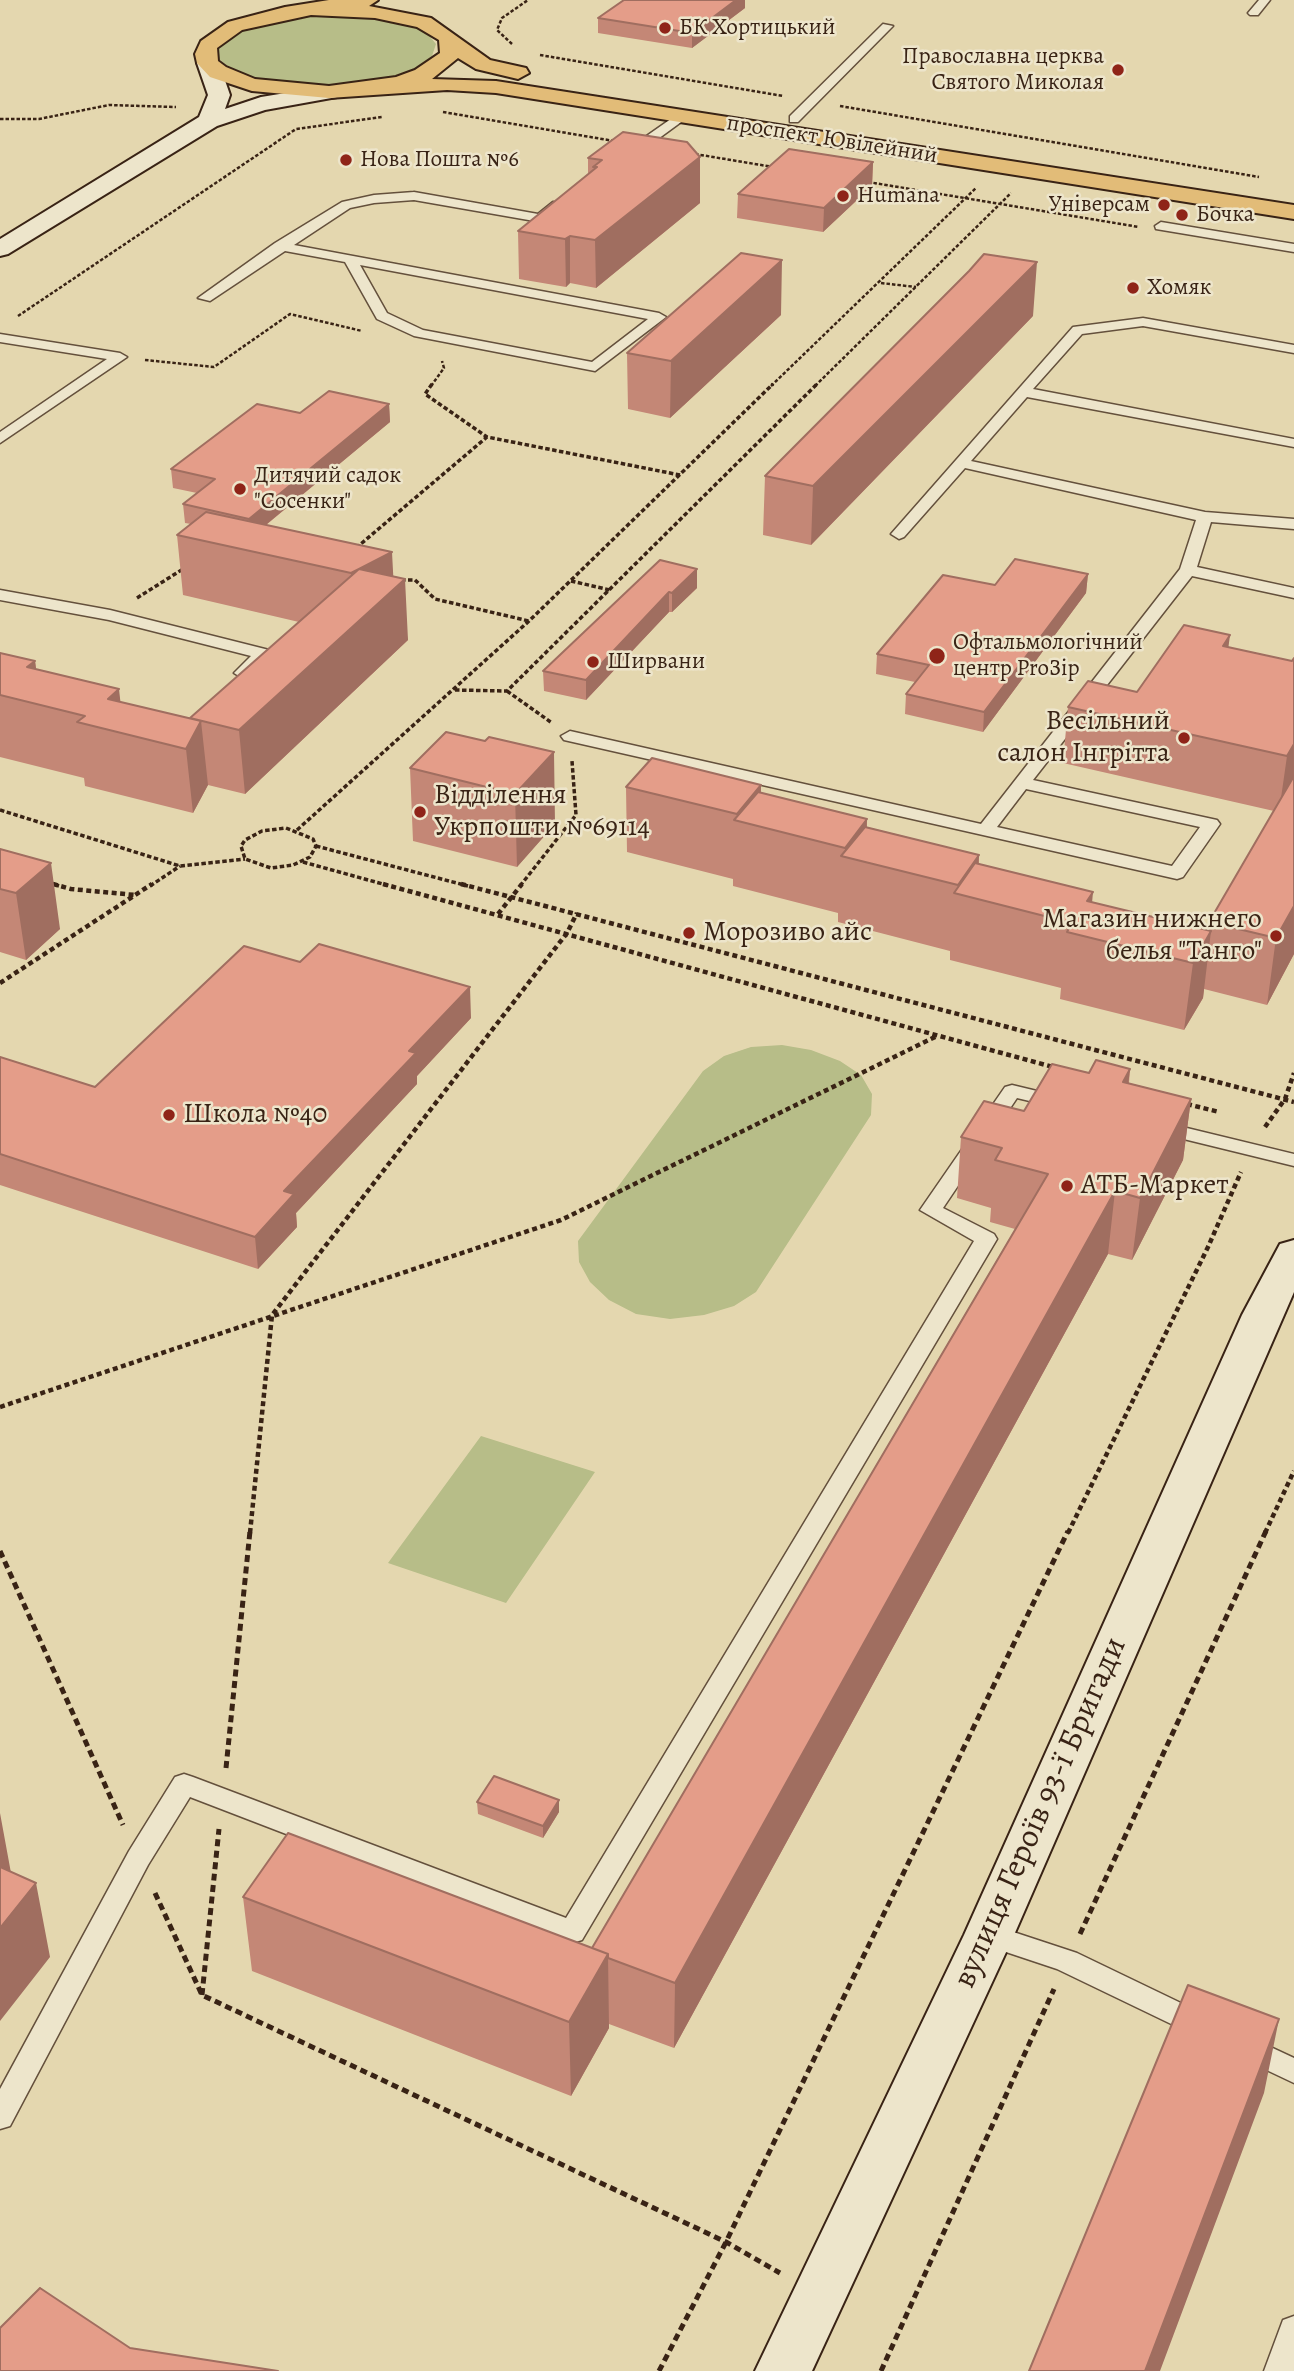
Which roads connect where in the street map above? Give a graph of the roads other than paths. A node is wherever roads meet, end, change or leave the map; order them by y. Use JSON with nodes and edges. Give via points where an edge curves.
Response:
{"nodes":[{"id":1,"x":368,"y":0,"type":"edge"},
{"id":2,"x":1265,"y":0,"type":"edge"},
{"id":3,"x":437,"y":5,"type":"dead end"},
{"id":4,"x":316,"y":10,"type":"junction"},
{"id":5,"x":1254,"y":13,"type":"dead end"},
{"id":6,"x":887,"y":26,"type":"dead end"},
{"id":7,"x":446,"y":37,"type":"junction"},
{"id":8,"x":208,"y":63,"type":"junction"},
{"id":9,"x":369,"y":89,"type":"junction"},
{"id":10,"x":329,"y":92,"type":"junction"},
{"id":11,"x":682,"y":117,"type":"junction"},
{"id":12,"x":794,"y":119,"type":"junction"},
{"id":13,"x":209,"y":121,"type":"junction"},
{"id":14,"x":619,"y":161,"type":"edge"},
{"id":15,"x":574,"y":194,"type":"edge"},
{"id":16,"x":1294,"y":197,"type":"edge"},
{"id":17,"x":1294,"y":212,"type":"edge"},
{"id":18,"x":1161,"y":226,"type":"dead end"},
{"id":19,"x":280,"y":246,"type":"junction"},
{"id":20,"x":1294,"y":248,"type":"edge"},
{"id":21,"x":0,"y":249,"type":"edge"},
{"id":22,"x":350,"y":259,"type":"junction"},
{"id":23,"x":205,"y":298,"type":"dead end"},
{"id":24,"x":0,"y":338,"type":"edge"},
{"id":25,"x":1294,"y":349,"type":"edge"},
{"id":26,"x":1024,"y":392,"type":"junction"},
{"id":27,"x":0,"y":439,"type":"edge"},
{"id":28,"x":1294,"y":443,"type":"edge"},
{"id":29,"x":960,"y":463,"type":"junction"},
{"id":30,"x":1205,"y":517,"type":"junction"},
{"id":31,"x":1294,"y":524,"type":"edge"},
{"id":32,"x":899,"y":534,"type":"dead end"},
{"id":33,"x":1188,"y":570,"type":"junction"},
{"id":34,"x":1294,"y":593,"type":"edge"},
{"id":35,"x":0,"y":595,"type":"edge"},
{"id":36,"x":226,"y":688,"type":"edge"},
{"id":37,"x":570,"y":736,"type":"road end"},
{"id":38,"x":1020,"y":782,"type":"junction"},
{"id":39,"x":985,"y":830,"type":"junction"},
{"id":40,"x":1079,"y":1107,"type":"edge"},
{"id":41,"x":1132,"y":1120,"type":"edge"},
{"id":42,"x":1294,"y":1160,"type":"edge"},
{"id":43,"x":1294,"y":1253,"type":"edge"},
{"id":44,"x":989,"y":1935,"type":"junction"},
{"id":45,"x":1294,"y":2071,"type":"edge"},
{"id":46,"x":0,"y":2117,"type":"edge"},
{"id":47,"x":1294,"y":2330,"type":"edge"},
{"id":48,"x":783,"y":2371,"type":"edge"},
{"id":49,"x":1280,"y":2371,"type":"edge"}],
"edges":[{"from":1,"to":4,"type":"main road"},
{"from":2,"to":5,"type":"lane"},
{"from":3,"to":7,"type":"main road","via":[[436,16]]},
{"from":4,"to":7,"type":"main road","name":"проспект Ювілейний","via":[[402,16]]},
{"from":4,"to":8,"type":"main road","via":[[235,26],[208,45]]},
{"from":6,"to":12,"type":"lane"},
{"from":7,"to":9,"type":"main road","via":[[450,55],[440,65],[423,75]]},
{"from":7,"to":12,"type":"main road","name":"проспект Ювілейний","via":[[468,57],[501,70]]},
{"from":8,"to":10,"type":"main road","via":[[218,72],[252,85]]},
{"from":8,"to":13,"type":"street","via":[[219,95]]},
{"from":9,"to":10,"type":"main road"},
{"from":9,"to":11,"type":"main road","name":"проспект Ювілейний","via":[[447,84],[496,87]]},
{"from":10,"to":13,"type":"street","via":[[261,104]]},
{"from":11,"to":14,"type":"lane"},
{"from":11,"to":17,"type":"main road","name":"проспект Ювілейний"},
{"from":12,"to":16,"type":"main road","name":"проспект Ювілейний"},
{"from":13,"to":21,"type":"street"},
{"from":15,"to":19,"type":"lane","via":[[540,218],[414,196],[373,199],[346,205]]},
{"from":18,"to":20,"type":"lane"},
{"from":19,"to":22,"type":"lane"},
{"from":19,"to":23,"type":"lane"},
{"from":22,"to":22,"type":"lane","via":[[646,314],[659,317],[595,367],[419,333],[382,316]]},
{"from":24,"to":27,"type":"lane","via":[[120,358]]},
{"from":25,"to":26,"type":"lane","via":[[1143,323],[1078,330]]},
{"from":26,"to":28,"type":"lane"},
{"from":26,"to":29,"type":"lane"},
{"from":29,"to":30,"type":"lane"},
{"from":29,"to":32,"type":"lane"},
{"from":30,"to":31,"type":"lane"},
{"from":30,"to":33,"type":"lane"},
{"from":33,"to":34,"type":"lane"},
{"from":33,"to":38,"type":"lane"},
{"from":35,"to":36,"type":"lane","via":[[110,615],[263,654]]},
{"from":37,"to":39,"type":"lane"},
{"from":38,"to":39,"type":"lane"},
{"from":38,"to":39,"type":"lane","via":[[1212,824],[1177,873]]},
{"from":40,"to":46,"type":"lane","via":[[1012,1091],[930,1210],[986,1239],[572,1933],[184,1784],[138,1858]]},
{"from":41,"to":42,"type":"lane"},
{"from":43,"to":44,"type":"street","name":"вулиця Героїв 93-ї Бригади","via":[[1262,1315]]},
{"from":44,"to":45,"type":"lane","via":[[1067,1961]]},
{"from":44,"to":48,"type":"street","name":"вулиця Героїв 93-ї Бригади"},
{"from":47,"to":49,"type":"lane"}]}
